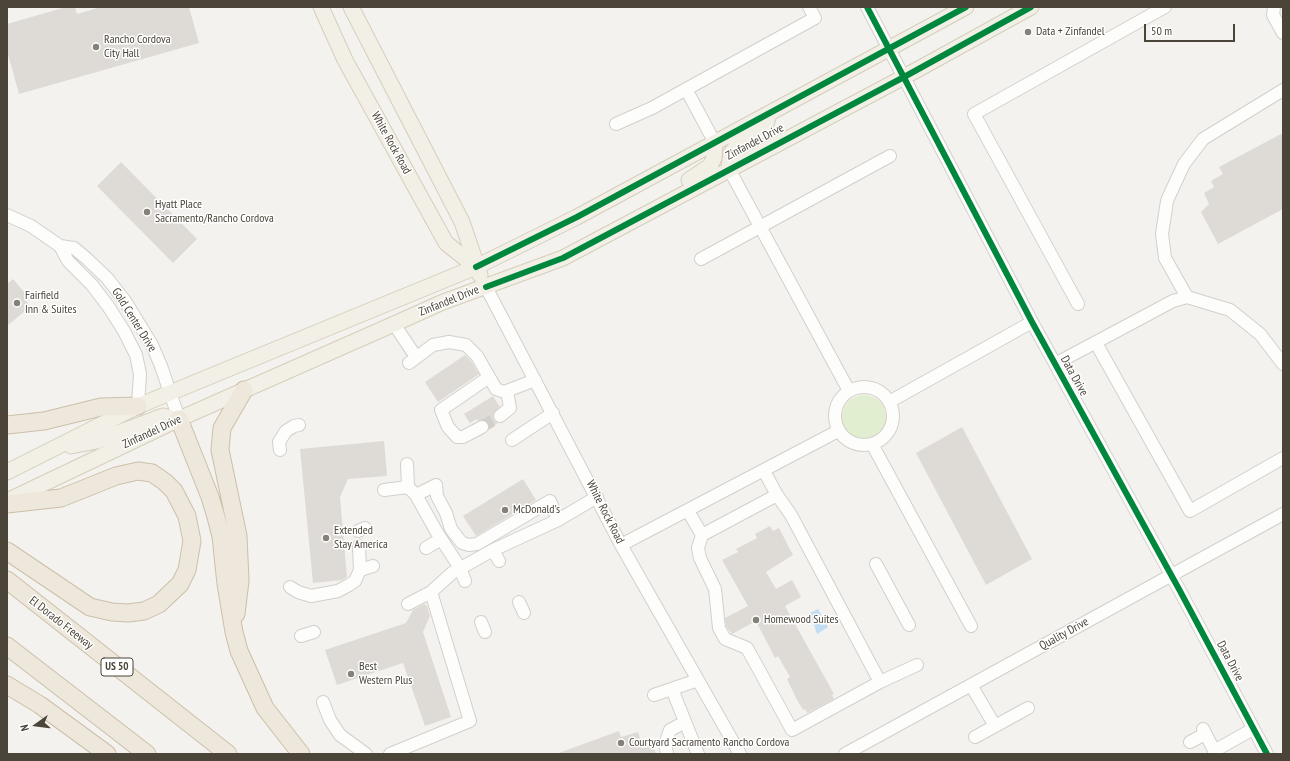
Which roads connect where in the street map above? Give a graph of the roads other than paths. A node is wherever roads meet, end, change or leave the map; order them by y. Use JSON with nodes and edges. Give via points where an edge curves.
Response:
{"nodes":[{"id":1,"x":321,"y":7,"type":"edge"},
{"id":2,"x":351,"y":7,"type":"edge"},
{"id":3,"x":809,"y":7,"type":"edge"},
{"id":4,"x":867,"y":7,"type":"edge"},
{"id":5,"x":966,"y":7,"type":"edge"},
{"id":6,"x":1031,"y":7,"type":"edge"},
{"id":7,"x":1165,"y":7,"type":"edge"},
{"id":8,"x":1274,"y":7,"type":"edge"},
{"id":9,"x":1283,"y":33,"type":"edge"},
{"id":10,"x":888,"y":48,"type":"junction"},
{"id":11,"x":904,"y":77,"type":"junction"},
{"id":12,"x":686,"y":89,"type":"junction"},
{"id":13,"x":1283,"y":90,"type":"edge"},
{"id":14,"x":769,"y":114,"type":"junction"},
{"id":15,"x":616,"y":124,"type":"dead end"},
{"id":16,"x":715,"y":143,"type":"junction"},
{"id":17,"x":890,"y":156,"type":"dead end"},
{"id":18,"x":729,"y":169,"type":"junction"},
{"id":19,"x":7,"y":215,"type":"edge"},
{"id":20,"x":760,"y":227,"type":"junction"},
{"id":21,"x":601,"y":237,"type":"junction"},
{"id":22,"x":60,"y":246,"type":"junction"},
{"id":23,"x":701,"y":259,"type":"dead end"},
{"id":24,"x":476,"y":267,"type":"junction"},
{"id":25,"x":486,"y":287,"type":"junction"},
{"id":26,"x":1187,"y":297,"type":"junction"},
{"id":27,"x":1078,"y":304,"type":"dead end"},
{"id":28,"x":1032,"y":322,"type":"junction"},
{"id":29,"x":394,"y":324,"type":"junction"},
{"id":30,"x":1096,"y":342,"type":"junction"},
{"id":31,"x":1055,"y":364,"type":"junction"},
{"id":32,"x":1283,"y":364,"type":"edge"},
{"id":33,"x":489,"y":377,"type":"junction"},
{"id":34,"x":535,"y":380,"type":"junction"},
{"id":35,"x":244,"y":390,"type":"junction"},
{"id":36,"x":507,"y":391,"type":"junction"},
{"id":37,"x":849,"y":391,"type":"junction"},
{"id":38,"x":170,"y":393,"type":"junction"},
{"id":39,"x":889,"y":402,"type":"junction"},
{"id":40,"x":138,"y":406,"type":"junction"},
{"id":41,"x":553,"y":413,"type":"junction"},
{"id":42,"x":500,"y":416,"type":"tunnel mouth"},
{"id":43,"x":179,"y":419,"type":"junction"},
{"id":44,"x":7,"y":425,"type":"edge"},
{"id":45,"x":299,"y":425,"type":"dead end"},
{"id":46,"x":482,"y":427,"type":"tunnel mouth"},
{"id":47,"x":838,"y":431,"type":"junction"},
{"id":48,"x":512,"y":440,"type":"dead end"},
{"id":49,"x":872,"y":444,"type":"junction"},
{"id":50,"x":54,"y":449,"type":"junction"},
{"id":51,"x":280,"y":450,"type":"dead end"},
{"id":52,"x":1283,"y":458,"type":"edge"},
{"id":53,"x":407,"y":464,"type":"dead end"},
{"id":54,"x":764,"y":471,"type":"junction"},
{"id":55,"x":7,"y":472,"type":"edge"},
{"id":56,"x":384,"y":490,"type":"dead end"},
{"id":57,"x":412,"y":491,"type":"junction"},
{"id":58,"x":777,"y":496,"type":"junction"},
{"id":59,"x":597,"y":497,"type":"junction"},
{"id":60,"x":7,"y":503,"type":"edge"},
{"id":61,"x":688,"y":511,"type":"junction"},
{"id":62,"x":1283,"y":514,"type":"edge"},
{"id":63,"x":558,"y":520,"type":"junction"},
{"id":64,"x":702,"y":535,"type":"junction"},
{"id":65,"x":441,"y":539,"type":"junction"},
{"id":66,"x":621,"y":545,"type":"junction"},
{"id":67,"x":359,"y":546,"type":"dead end"},
{"id":68,"x":426,"y":548,"type":"dead end"},
{"id":69,"x":494,"y":550,"type":"junction"},
{"id":70,"x":7,"y":551,"type":"edge"},
{"id":71,"x":499,"y":561,"type":"dead end"},
{"id":72,"x":876,"y":564,"type":"dead end"},
{"id":73,"x":373,"y":566,"type":"dead end"},
{"id":74,"x":460,"y":568,"type":"junction"},
{"id":75,"x":360,"y":570,"type":"junction"},
{"id":76,"x":1172,"y":575,"type":"junction"},
{"id":77,"x":7,"y":580,"type":"edge"},
{"id":78,"x":465,"y":581,"type":"dead end"},
{"id":79,"x":290,"y":587,"type":"dead end"},
{"id":80,"x":431,"y":592,"type":"junction"},
{"id":81,"x":519,"y":602,"type":"dead end"},
{"id":82,"x":408,"y":604,"type":"dead end"},
{"id":83,"x":524,"y":613,"type":"dead end"},
{"id":84,"x":909,"y":625,"type":"dead end"},
{"id":85,"x":971,"y":626,"type":"dead end"},
{"id":86,"x":234,"y":632,"type":"junction"},
{"id":87,"x":314,"y":632,"type":"dead end"},
{"id":88,"x":301,"y":636,"type":"dead end"},
{"id":89,"x":7,"y":646,"type":"edge"},
{"id":90,"x":916,"y":664,"type":"dead end"},
{"id":91,"x":698,"y":680,"type":"junction"},
{"id":92,"x":880,"y":682,"type":"junction"},
{"id":93,"x":7,"y":685,"type":"edge"},
{"id":94,"x":971,"y":685,"type":"junction"},
{"id":95,"x":672,"y":689,"type":"junction"},
{"id":96,"x":654,"y":695,"type":"dead end"},
{"id":97,"x":323,"y":702,"type":"dead end"},
{"id":98,"x":1028,"y":708,"type":"dead end"},
{"id":99,"x":685,"y":722,"type":"junction"},
{"id":100,"x":995,"y":726,"type":"junction"},
{"id":101,"x":1253,"y":728,"type":"junction"},
{"id":102,"x":975,"y":737,"type":"dead end"},
{"id":103,"x":1190,"y":742,"type":"dead end"},
{"id":104,"x":667,"y":753,"type":"dead end"},
{"id":105,"x":1215,"y":753,"type":"edge"},
{"id":106,"x":106,"y":754,"type":"edge"},
{"id":107,"x":146,"y":754,"type":"edge"},
{"id":108,"x":228,"y":754,"type":"edge"},
{"id":109,"x":301,"y":754,"type":"edge"},
{"id":110,"x":366,"y":754,"type":"edge"},
{"id":111,"x":390,"y":754,"type":"edge"},
{"id":112,"x":698,"y":754,"type":"edge"},
{"id":113,"x":740,"y":754,"type":"edge"},
{"id":114,"x":845,"y":754,"type":"edge"},
{"id":115,"x":1267,"y":754,"type":"edge"}],
"edges":[{"from":1,"to":24,"type":"main road","name":"White Rock Road","via":[[345,60],[446,243]]},
{"from":2,"to":24,"type":"main road","name":"White Rock Road","via":[[462,222]]},
{"from":3,"to":12,"type":"street","via":[[814,18]]},
{"from":4,"to":10,"type":"street","name":"Data Drive"},
{"from":5,"to":10,"type":"main road","name":"Zinfandel Drive"},
{"from":6,"to":11,"type":"main road","name":"Zinfandel Drive"},
{"from":7,"to":27,"type":"street","via":[[974,114]]},
{"from":8,"to":9,"type":"street","via":[[1273,15]]},
{"from":10,"to":11,"type":"street","name":"Data Drive"},
{"from":10,"to":14,"type":"main road","name":"Zinfandel Drive"},
{"from":11,"to":18,"type":"main road","name":"Zinfandel Drive"},
{"from":11,"to":28,"type":"street","name":"Data Drive"},
{"from":12,"to":15,"type":"street"},
{"from":12,"to":16,"type":"street"},
{"from":13,"to":26,"type":"street","via":[[1203,139],[1184,164],[1170,194],[1162,234],[1165,258]]},
{"from":14,"to":16,"type":"main road","name":"Zinfandel Drive"},
{"from":14,"to":18,"type":"main road","via":[[766,128],[739,144],[731,153]]},
{"from":16,"to":21,"type":"main road","via":[[714,158],[710,166],[609,222]]},
{"from":16,"to":24,"type":"main road","name":"Zinfandel Drive","via":[[577,217]]},
{"from":17,"to":20,"type":"street"},
{"from":18,"to":20,"type":"street"},
{"from":18,"to":21,"type":"main road","name":"Zinfandel Drive"},
{"from":19,"to":22,"type":"street","name":"Gold Center Drive","via":[[31,226]]},
{"from":20,"to":23,"type":"street"},
{"from":20,"to":37,"type":"street"},
{"from":21,"to":25,"type":"main road","name":"Zinfandel Drive","via":[[563,258]]},
{"from":22,"to":38,"type":"street","name":"Gold Center Drive","via":[[74,248],[86,258],[107,278],[125,301],[152,345]]},
{"from":22,"to":40,"type":"street","name":"Gold Center Drive","via":[[68,261],[108,306],[133,349],[140,374]]},
{"from":24,"to":25,"type":"main road","name":"White Rock Road"},
{"from":24,"to":38,"type":"main road","name":"Zinfandel Drive"},
{"from":25,"to":29,"type":"main road","name":"Zinfandel Drive","via":[[443,302]]},
{"from":25,"to":34,"type":"street","name":"White Rock Road"},
{"from":26,"to":30,"type":"street","via":[[1173,301]]},
{"from":26,"to":32,"type":"street","via":[[1230,310],[1260,334]]},
{"from":28,"to":31,"type":"street","name":"Data Drive"},
{"from":28,"to":39,"type":"street"},
{"from":29,"to":33,"type":"street","via":[[412,360],[433,345],[449,342],[466,344],[477,356]]},
{"from":29,"to":35,"type":"main road","name":"Zinfandel Drive"},
{"from":30,"to":31,"type":"street"},
{"from":30,"to":52,"type":"street","via":[[1190,511]]},
{"from":31,"to":76,"type":"street","name":"Data Drive"},
{"from":33,"to":36,"type":"street","via":[[496,388]]},
{"from":33,"to":46,"type":"street","via":[[441,410],[448,427],[457,437],[463,437]]},
{"from":34,"to":36,"type":"street"},
{"from":34,"to":41,"type":"street","name":"White Rock Road"},
{"from":35,"to":43,"type":"main road","name":"Zinfandel Drive"},
{"from":35,"to":86,"type":"highway","via":[[222,428],[220,450],[238,536],[240,581]]},
{"from":36,"to":42,"type":"street","via":[[510,408]]},
{"from":37,"to":39,"type":"street","via":[[860,387],[871,388],[881,393]]},
{"from":37,"to":47,"type":"street","via":[[840,398],[836,408],[835,420]]},
{"from":38,"to":40,"type":"main road","name":"Zinfandel Drive"},
{"from":38,"to":43,"type":"street","name":"Gold Center Drive"},
{"from":39,"to":49,"type":"street","via":[[892,424],[887,434]]},
{"from":40,"to":44,"type":"highway","via":[[100,407],[44,421]]},
{"from":40,"to":50,"type":"main road","name":"Zinfandel Drive"},
{"from":41,"to":48,"type":"street"},
{"from":41,"to":59,"type":"street","name":"White Rock Road"},
{"from":43,"to":50,"type":"main road","via":[[163,416],[97,441]]},
{"from":43,"to":60,"type":"main road","name":"Zinfandel Drive"},
{"from":43,"to":86,"type":"highway","via":[[210,497],[221,536]]},
{"from":45,"to":51,"type":"street","via":[[286,431],[279,442]]},
{"from":47,"to":49,"type":"street","via":[[856,444]]},
{"from":47,"to":54,"type":"street"},
{"from":49,"to":85,"type":"street"},
{"from":50,"to":55,"type":"main road","name":"Zinfandel Drive"},
{"from":53,"to":57,"type":"street"},
{"from":54,"to":58,"type":"street"},
{"from":54,"to":61,"type":"street"},
{"from":56,"to":57,"type":"street"},
{"from":57,"to":63,"type":"street","via":[[436,485],[437,496],[456,537],[469,545],[476,544],[550,501]]},
{"from":57,"to":65,"type":"street","via":[[416,510]]},
{"from":58,"to":64,"type":"street"},
{"from":58,"to":92,"type":"street","via":[[791,515]]},
{"from":59,"to":63,"type":"street"},
{"from":59,"to":66,"type":"street","name":"White Rock Road"},
{"from":60,"to":70,"type":"highway","via":[[61,498],[116,476],[138,471],[152,473],[174,491],[187,516],[192,541],[187,570],[180,584],[159,604],[128,613],[90,607]]},
{"from":61,"to":64,"type":"street"},
{"from":61,"to":66,"type":"street"},
{"from":62,"to":76,"type":"street","name":"Quality Drive"},
{"from":63,"to":69,"type":"street"},
{"from":64,"to":92,"type":"street","via":[[698,548],[715,589],[719,628],[726,639],[747,648],[792,730]]},
{"from":65,"to":68,"type":"street"},
{"from":65,"to":74,"type":"street"},
{"from":66,"to":91,"type":"street","name":"White Rock Road"},
{"from":67,"to":75,"type":"street"},
{"from":69,"to":71,"type":"street"},
{"from":69,"to":74,"type":"street"},
{"from":72,"to":84,"type":"street"},
{"from":73,"to":75,"type":"street"},
{"from":74,"to":78,"type":"street"},
{"from":74,"to":80,"type":"street"},
{"from":75,"to":79,"type":"street","via":[[355,581],[338,591],[311,596]]},
{"from":76,"to":94,"type":"street","name":"Quality Drive"},
{"from":76,"to":101,"type":"street","name":"Data Drive"},
{"from":77,"to":108,"type":"highway","name":"El Dorado Freeway","number":"US 50"},
{"from":80,"to":82,"type":"street"},
{"from":80,"to":111,"type":"street","via":[[470,720]]},
{"from":81,"to":83,"type":"street"},
{"from":86,"to":109,"type":"highway","via":[[247,670],[265,708]]},
{"from":87,"to":88,"type":"street"},
{"from":89,"to":107,"type":"highway"},
{"from":90,"to":92,"type":"street"},
{"from":91,"to":95,"type":"street"},
{"from":91,"to":113,"type":"street","name":"White Rock Road"},
{"from":93,"to":106,"type":"highway","via":[[40,705]]},
{"from":94,"to":100,"type":"street"},
{"from":94,"to":114,"type":"street","name":"Quality Drive"},
{"from":95,"to":96,"type":"street"},
{"from":95,"to":99,"type":"street"},
{"from":97,"to":110,"type":"street","via":[[330,720],[340,735]]},
{"from":98,"to":100,"type":"street"},
{"from":99,"to":104,"type":"street","via":[[670,730],[665,744]]},
{"from":99,"to":112,"type":"street"},
{"from":100,"to":102,"type":"street"},
{"from":101,"to":105,"type":"street"},
{"from":101,"to":115,"type":"street","name":"Data Drive"},
{"from":103,"to":105,"type":"street","via":[[1204,731]]}]}
